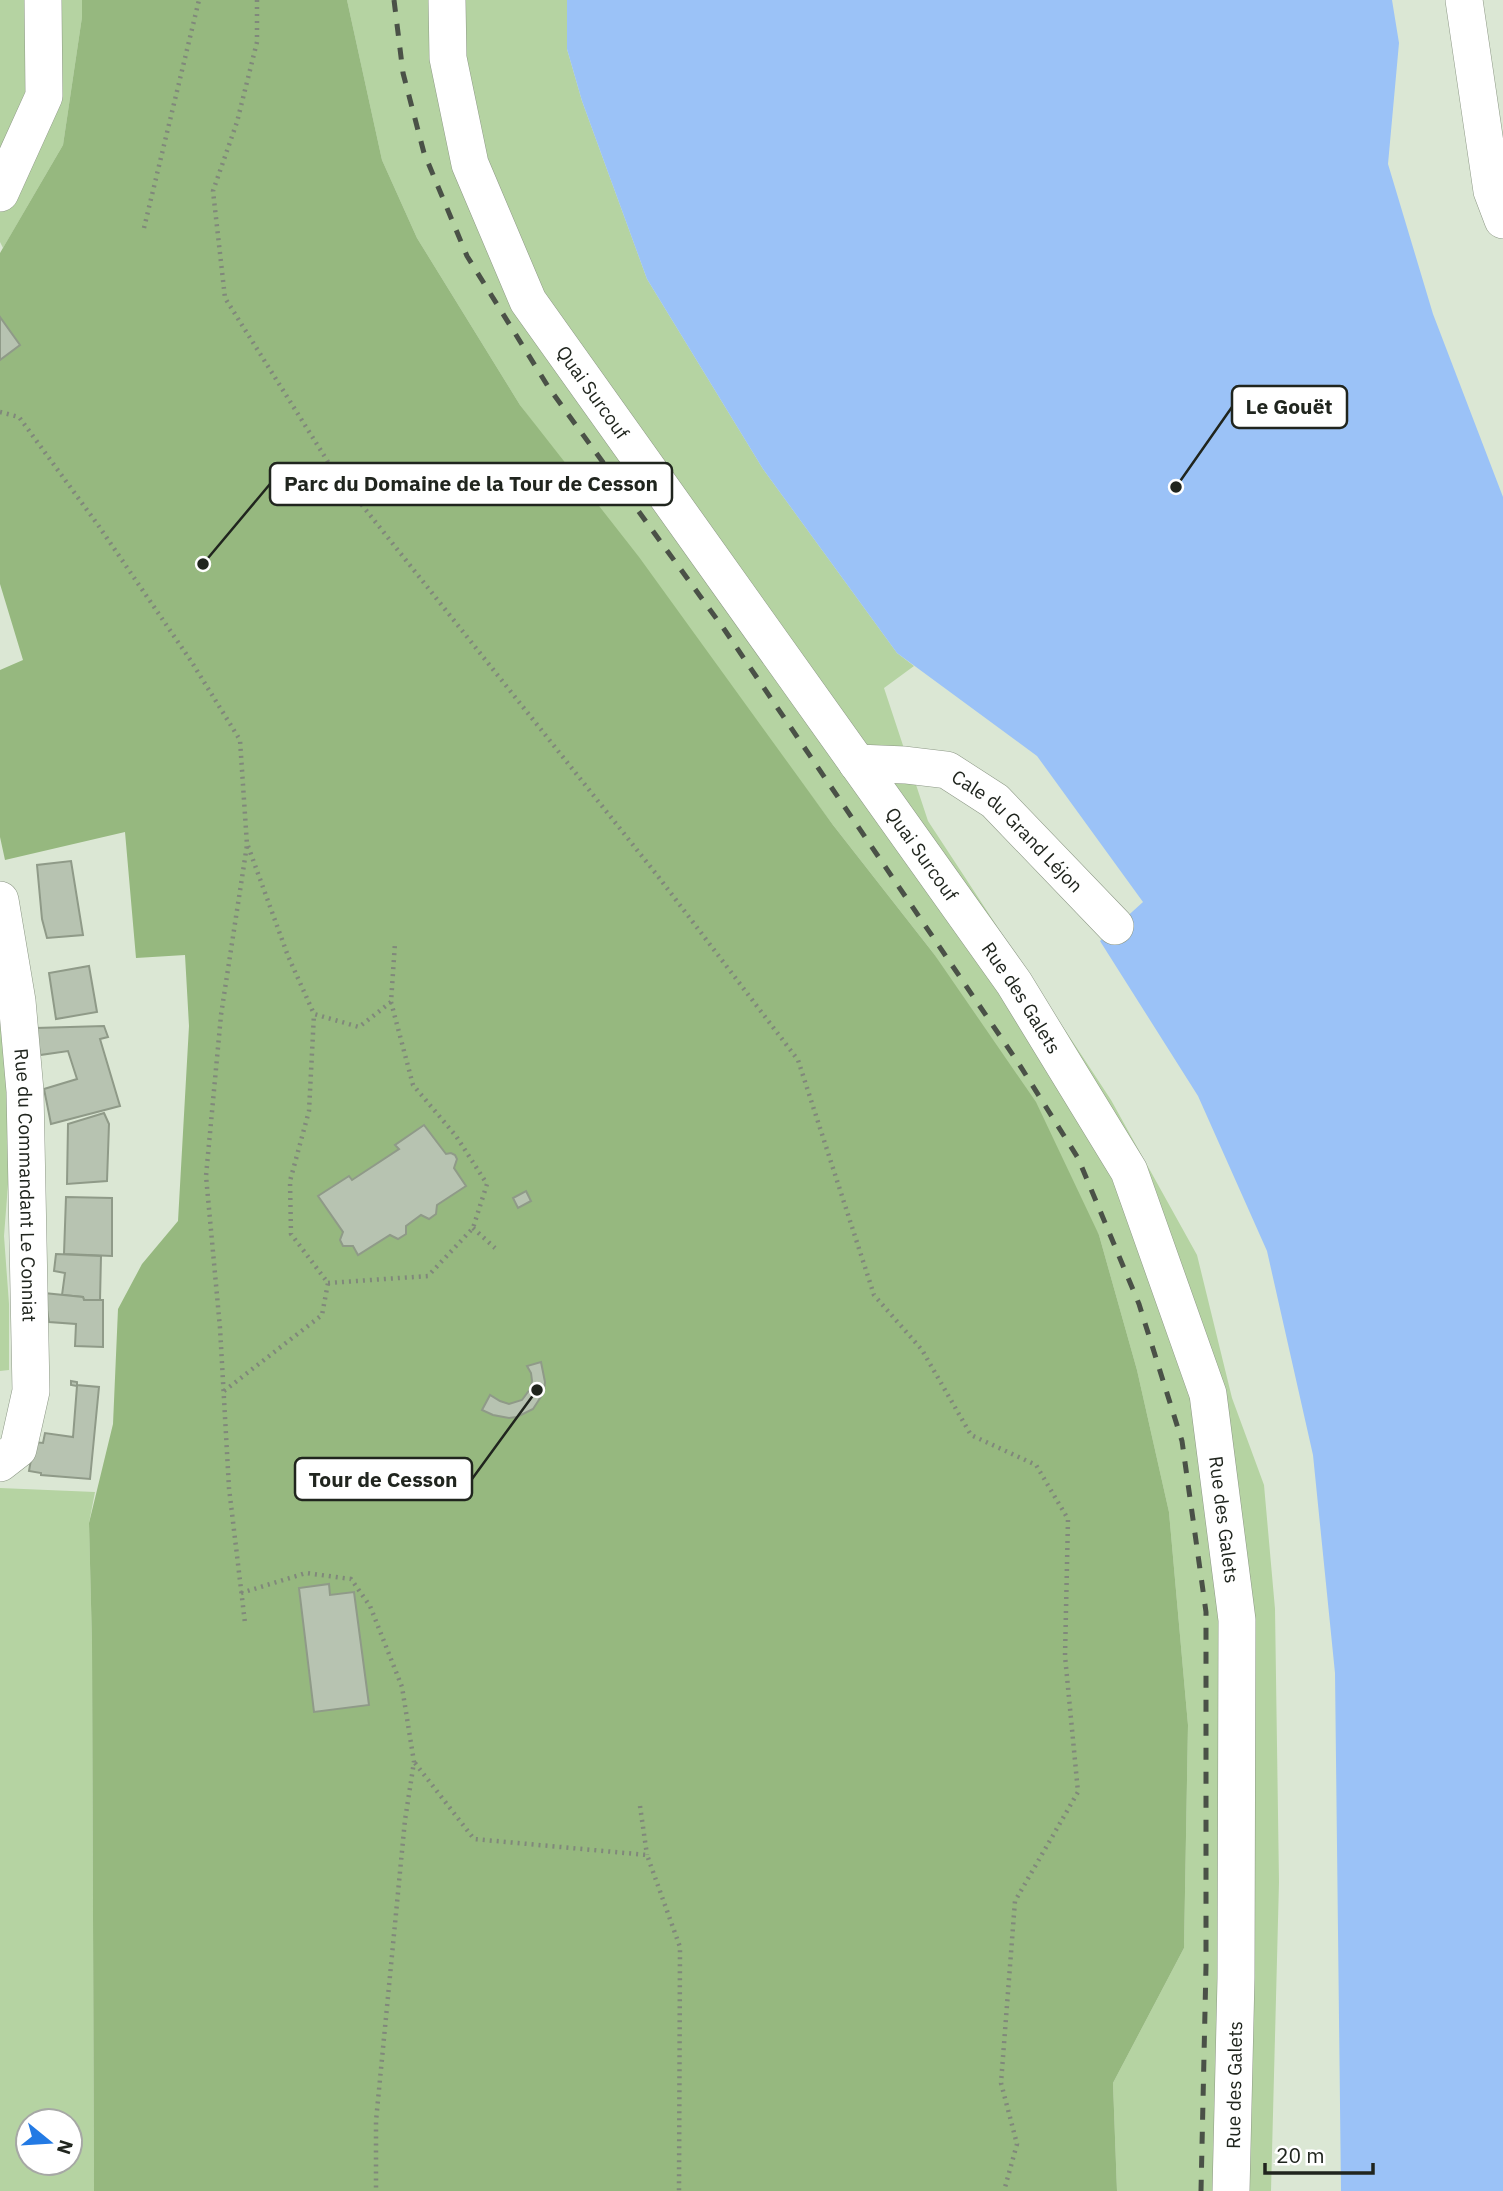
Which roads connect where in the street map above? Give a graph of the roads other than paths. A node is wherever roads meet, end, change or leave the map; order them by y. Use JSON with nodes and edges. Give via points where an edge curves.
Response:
{"nodes":[{"id":1,"x":43,"y":0,"type":"edge"},
{"id":2,"x":447,"y":0,"type":"edge"},
{"id":3,"x":1464,"y":0,"type":"edge"},
{"id":4,"x":0,"y":193,"type":"edge"},
{"id":5,"x":1503,"y":220,"type":"edge"},
{"id":6,"x":857,"y":764,"type":"junction"},
{"id":7,"x":0,"y":900,"type":"edge"},
{"id":8,"x":962,"y":910,"type":"joint"},
{"id":9,"x":1115,"y":926,"type":"dead end"},
{"id":10,"x":0,"y":1463,"type":"edge"},
{"id":11,"x":1231,"y":2191,"type":"edge"}],
"edges":[{"from":1,"to":4,"type":"street","via":[[44,96]]},
{"from":2,"to":6,"type":"street","name":"Quai Surcouf","via":[[448,58],[470,164],[527,301]]},
{"from":3,"to":5,"type":"street","via":[[1492,191]]},
{"from":6,"to":8,"type":"street","name":"Quai Surcouf"},
{"from":6,"to":9,"type":"street","name":"Cale du Grand Léjon","via":[[947,771],[995,801]]},
{"from":7,"to":10,"type":"street","name":"Rue du Commandant Le Conniat","via":[[17,1001],[25,1091],[31,1391],[18,1449]]},
{"from":8,"to":11,"type":"street","name":"Rue des Galets","via":[[1014,983],[1129,1171],[1208,1394],[1237,1620]]}]}
